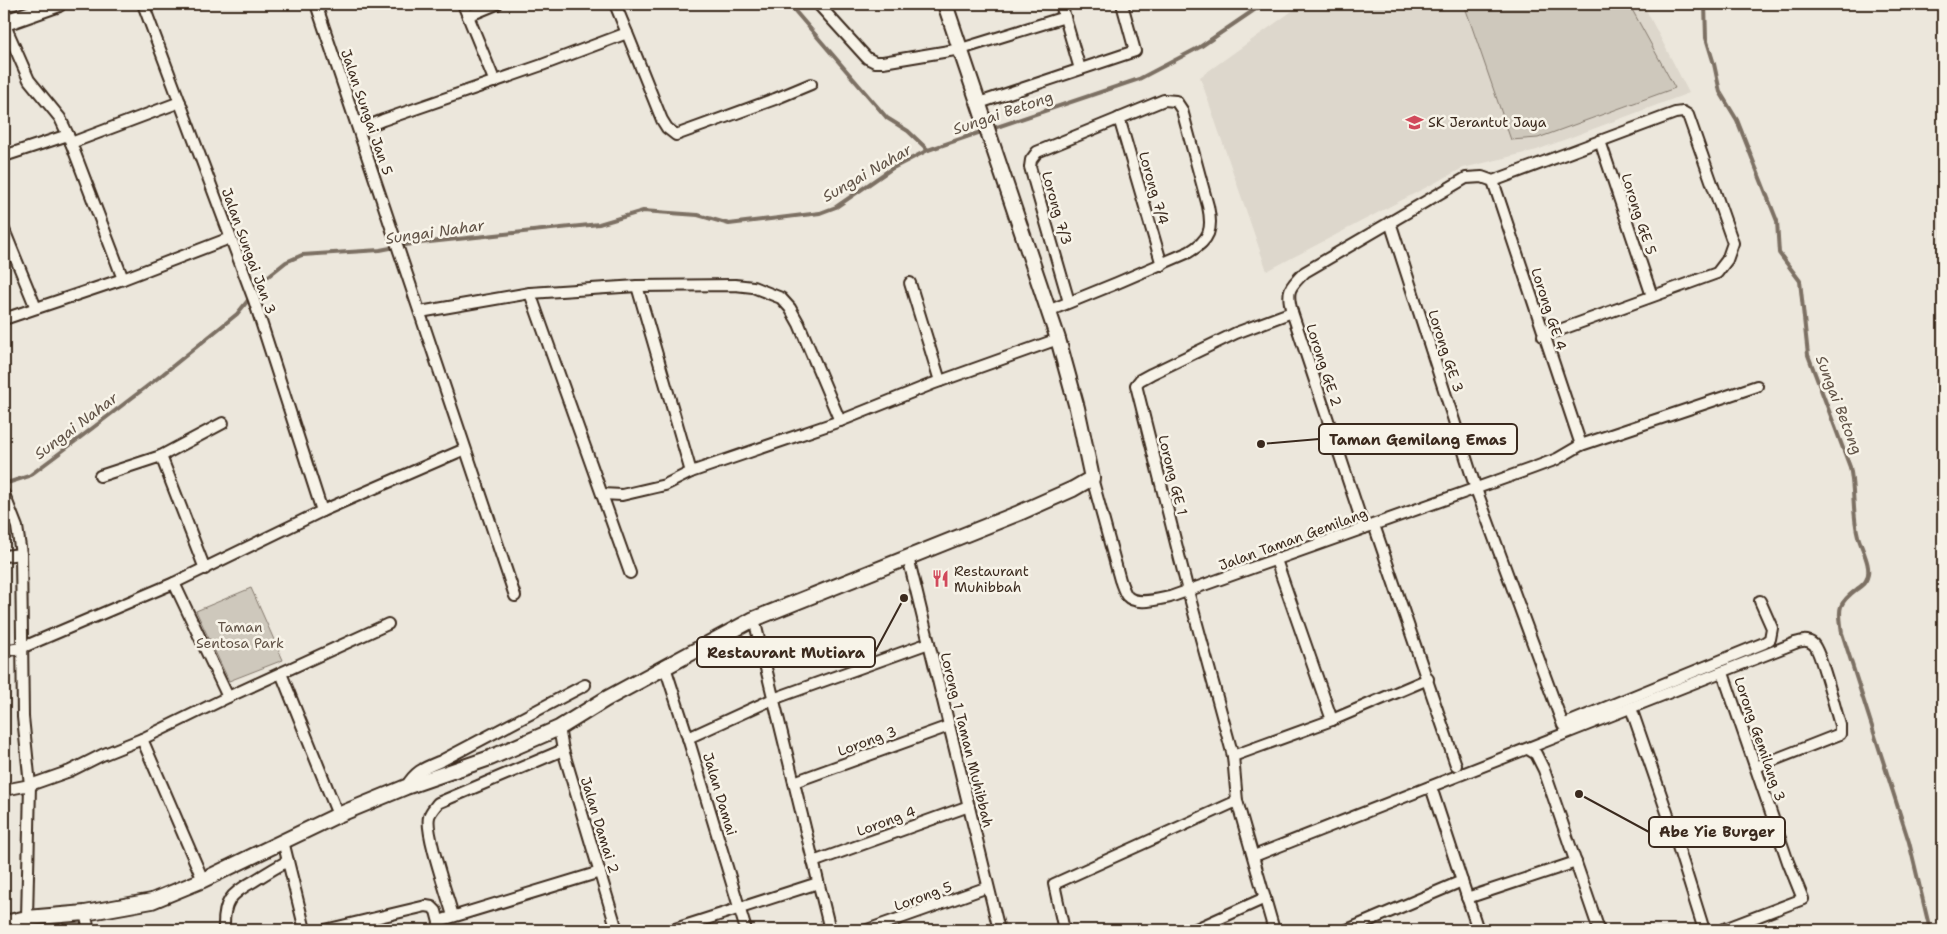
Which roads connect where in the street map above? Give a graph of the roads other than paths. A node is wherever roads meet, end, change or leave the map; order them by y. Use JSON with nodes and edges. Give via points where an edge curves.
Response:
{"nodes":[{"id":1,"x":58,"y":4,"type":"edge"},
{"id":2,"x":143,"y":4,"type":"edge"},
{"id":3,"x":316,"y":4,"type":"edge"},
{"id":4,"x":463,"y":4,"type":"edge"},
{"id":5,"x":497,"y":4,"type":"edge"},
{"id":6,"x":616,"y":4,"type":"edge"},
{"id":7,"x":818,"y":4,"type":"edge"},
{"id":8,"x":945,"y":4,"type":"edge"},
{"id":9,"x":1061,"y":4,"type":"edge"},
{"id":10,"x":1122,"y":4,"type":"edge"},
{"id":11,"x":468,"y":16,"type":"junction"},
{"id":12,"x":1065,"y":17,"type":"junction"},
{"id":13,"x":4,"y":23,"type":"edge"},
{"id":14,"x":627,"y":33,"type":"junction"},
{"id":15,"x":961,"y":49,"type":"junction"},
{"id":16,"x":1080,"y":69,"type":"junction"},
{"id":17,"x":496,"y":82,"type":"junction"},
{"id":18,"x":811,"y":84,"type":"dead end"},
{"id":19,"x":180,"y":102,"type":"junction"},
{"id":20,"x":980,"y":106,"type":"junction"},
{"id":21,"x":1120,"y":118,"type":"junction"},
{"id":22,"x":359,"y":130,"type":"junction"},
{"id":23,"x":70,"y":139,"type":"junction"},
{"id":24,"x":1600,"y":141,"type":"junction"},
{"id":25,"x":4,"y":156,"type":"edge"},
{"id":26,"x":1493,"y":181,"type":"junction"},
{"id":27,"x":1390,"y":222,"type":"junction"},
{"id":28,"x":4,"y":230,"type":"edge"},
{"id":29,"x":230,"y":238,"type":"junction"},
{"id":30,"x":1162,"y":264,"type":"junction"},
{"id":31,"x":123,"y":279,"type":"junction"},
{"id":32,"x":910,"y":283,"type":"dead end"},
{"id":33,"x":637,"y":286,"type":"junction"},
{"id":34,"x":530,"y":293,"type":"junction"},
{"id":35,"x":1652,"y":296,"type":"junction"},
{"id":36,"x":1069,"y":302,"type":"junction"},
{"id":37,"x":36,"y":308,"type":"junction"},
{"id":38,"x":1048,"y":311,"type":"junction"},
{"id":39,"x":420,"y":312,"type":"junction"},
{"id":40,"x":1292,"y":312,"type":"junction"},
{"id":41,"x":4,"y":319,"type":"edge"},
{"id":42,"x":1543,"y":336,"type":"junction"},
{"id":43,"x":1058,"y":339,"type":"junction"},
{"id":44,"x":940,"y":381,"type":"junction"},
{"id":45,"x":1757,"y":386,"type":"dead end"},
{"id":46,"x":840,"y":421,"type":"junction"},
{"id":47,"x":223,"y":423,"type":"dead end"},
{"id":48,"x":1581,"y":445,"type":"junction"},
{"id":49,"x":465,"y":449,"type":"junction"},
{"id":50,"x":161,"y":456,"type":"junction"},
{"id":51,"x":691,"y":472,"type":"junction"},
{"id":52,"x":100,"y":476,"type":"dead end"},
{"id":53,"x":1092,"y":478,"type":"junction"},
{"id":54,"x":1476,"y":489,"type":"junction"},
{"id":55,"x":4,"y":494,"type":"edge"},
{"id":56,"x":602,"y":494,"type":"junction"},
{"id":57,"x":322,"y":511,"type":"junction"},
{"id":58,"x":1369,"y":527,"type":"junction"},
{"id":59,"x":21,"y":554,"type":"junction"},
{"id":60,"x":4,"y":556,"type":"edge"},
{"id":61,"x":908,"y":557,"type":"junction"},
{"id":62,"x":1276,"y":560,"type":"junction"},
{"id":63,"x":205,"y":569,"type":"junction"},
{"id":64,"x":630,"y":573,"type":"dead end"},
{"id":65,"x":174,"y":583,"type":"junction"},
{"id":66,"x":1188,"y":591,"type":"junction"},
{"id":67,"x":515,"y":596,"type":"dead end"},
{"id":68,"x":1760,"y":601,"type":"dead end"},
{"id":69,"x":754,"y":619,"type":"junction"},
{"id":70,"x":388,"y":624,"type":"dead end"},
{"id":71,"x":929,"y":643,"type":"junction"},
{"id":72,"x":21,"y":648,"type":"junction"},
{"id":73,"x":4,"y":651,"type":"edge"},
{"id":74,"x":665,"y":667,"type":"junction"},
{"id":75,"x":281,"y":673,"type":"junction"},
{"id":76,"x":1723,"y":673,"type":"junction"},
{"id":77,"x":1428,"y":679,"type":"junction"},
{"id":78,"x":585,"y":685,"type":"dead end"},
{"id":79,"x":228,"y":697,"type":"junction"},
{"id":80,"x":773,"y":699,"type":"junction"},
{"id":81,"x":1631,"y":708,"type":"junction"},
{"id":82,"x":1332,"y":720,"type":"junction"},
{"id":83,"x":949,"y":726,"type":"junction"},
{"id":84,"x":558,"y":728,"type":"junction"},
{"id":85,"x":688,"y":738,"type":"junction"},
{"id":86,"x":142,"y":739,"type":"junction"},
{"id":87,"x":1528,"y":749,"type":"junction"},
{"id":88,"x":563,"y":750,"type":"junction"},
{"id":89,"x":1233,"y":756,"type":"junction"},
{"id":90,"x":1456,"y":765,"type":"dead end"},
{"id":91,"x":1756,"y":767,"type":"junction"},
{"id":92,"x":794,"y":782,"type":"junction"},
{"id":93,"x":30,"y":785,"type":"junction"},
{"id":94,"x":1431,"y":787,"type":"junction"},
{"id":95,"x":406,"y":788,"type":"junction"},
{"id":96,"x":4,"y":790,"type":"edge"},
{"id":97,"x":1237,"y":801,"type":"junction"},
{"id":98,"x":969,"y":806,"type":"junction"},
{"id":99,"x":338,"y":815,"type":"junction"},
{"id":100,"x":283,"y":842,"type":"junction"},
{"id":101,"x":1254,"y":856,"type":"junction"},
{"id":102,"x":288,"y":861,"type":"junction"},
{"id":103,"x":813,"y":862,"type":"junction"},
{"id":104,"x":1576,"y":862,"type":"junction"},
{"id":105,"x":600,"y":872,"type":"junction"},
{"id":106,"x":203,"y":880,"type":"junction"},
{"id":107,"x":1462,"y":881,"type":"junction"},
{"id":108,"x":818,"y":883,"type":"junction"},
{"id":109,"x":988,"y":887,"type":"junction"},
{"id":110,"x":1265,"y":898,"type":"junction"},
{"id":111,"x":1467,"y":898,"type":"junction"},
{"id":112,"x":739,"y":908,"type":"junction"},
{"id":113,"x":85,"y":913,"type":"junction"},
{"id":114,"x":453,"y":916,"type":"junction"},
{"id":115,"x":27,"y":918,"type":"junction"},
{"id":116,"x":4,"y":923,"type":"edge"},
{"id":117,"x":440,"y":926,"type":"edge"},
{"id":118,"x":89,"y":930,"type":"edge"},
{"id":119,"x":224,"y":930,"type":"edge"},
{"id":120,"x":305,"y":930,"type":"edge"},
{"id":121,"x":326,"y":930,"type":"edge"},
{"id":122,"x":617,"y":930,"type":"edge"},
{"id":123,"x":672,"y":930,"type":"edge"},
{"id":124,"x":746,"y":930,"type":"edge"},
{"id":125,"x":830,"y":930,"type":"edge"},
{"id":126,"x":867,"y":930,"type":"edge"},
{"id":127,"x":999,"y":930,"type":"edge"},
{"id":128,"x":1064,"y":930,"type":"edge"},
{"id":129,"x":1194,"y":930,"type":"edge"},
{"id":130,"x":1274,"y":930,"type":"edge"},
{"id":131,"x":1347,"y":930,"type":"edge"},
{"id":132,"x":1478,"y":930,"type":"edge"},
{"id":133,"x":1599,"y":930,"type":"edge"},
{"id":134,"x":1704,"y":930,"type":"edge"},
{"id":135,"x":1722,"y":930,"type":"edge"}],
"edges":[{"from":1,"to":13,"type":"main road"},
{"from":2,"to":19,"type":"street","name":"Jalan Sungai Jan 3"},
{"from":3,"to":22,"type":"street","name":"Jalan Sungai Jan 5"},
{"from":4,"to":11,"type":"street"},
{"from":5,"to":11,"type":"street"},
{"from":6,"to":14,"type":"street"},
{"from":7,"to":15,"type":"street","via":[[859,50],[875,62]]},
{"from":8,"to":15,"type":"street"},
{"from":9,"to":12,"type":"street"},
{"from":10,"to":16,"type":"street","via":[[1135,51]]},
{"from":11,"to":17,"type":"street"},
{"from":12,"to":15,"type":"street"},
{"from":12,"to":16,"type":"street"},
{"from":13,"to":23,"type":"street","via":[[30,80],[60,118]]},
{"from":14,"to":17,"type":"street"},
{"from":14,"to":18,"type":"street","via":[[662,120],[676,135]]},
{"from":15,"to":20,"type":"street"},
{"from":16,"to":20,"type":"street"},
{"from":17,"to":22,"type":"street"},
{"from":19,"to":23,"type":"street"},
{"from":19,"to":29,"type":"street","name":"Jalan Sungai Jan 3"},
{"from":20,"to":38,"type":"street"},
{"from":21,"to":30,"type":"street","name":"Lorong 7/4"},
{"from":21,"to":30,"type":"street","via":[[1164,100],[1176,101],[1182,110],[1208,206],[1210,230],[1198,247]]},
{"from":21,"to":36,"type":"street","name":"Lorong 7/3","via":[[1037,152],[1031,160],[1030,167]]},
{"from":22,"to":39,"type":"street","name":"Jalan Sungai Jan 5"},
{"from":23,"to":25,"type":"street"},
{"from":23,"to":31,"type":"street"},
{"from":24,"to":26,"type":"street"},
{"from":24,"to":35,"type":"street","name":"Lorong GE 5"},
{"from":24,"to":35,"type":"street","via":[[1675,113],[1688,115],[1733,243],[1727,260],[1717,272]]},
{"from":26,"to":27,"type":"street","via":[[1482,177],[1466,178]]},
{"from":26,"to":42,"type":"street","name":"Lorong GE 4"},
{"from":27,"to":40,"type":"street","name":"Lorong GE 2","via":[[1305,272],[1292,284],[1289,293]]},
{"from":27,"to":54,"type":"street","name":"Lorong GE 3"},
{"from":28,"to":37,"type":"street"},
{"from":29,"to":31,"type":"street"},
{"from":29,"to":57,"type":"street","name":"Jalan Sungai Jan 3","via":[[254,300]]},
{"from":30,"to":36,"type":"street"},
{"from":31,"to":37,"type":"street"},
{"from":32,"to":44,"type":"street"},
{"from":33,"to":34,"type":"street"},
{"from":33,"to":46,"type":"street","via":[[753,286],[780,298],[799,324]]},
{"from":33,"to":51,"type":"street"},
{"from":34,"to":39,"type":"street"},
{"from":34,"to":56,"type":"street"},
{"from":35,"to":42,"type":"street"},
{"from":36,"to":38,"type":"street"},
{"from":37,"to":41,"type":"street"},
{"from":38,"to":43,"type":"street"},
{"from":39,"to":49,"type":"street","name":"Jalan Sungai Jan 5"},
{"from":40,"to":58,"type":"street","name":"Lorong GE 2"},
{"from":40,"to":66,"type":"street","name":"Lorong GE 1","via":[[1236,333],[1138,383],[1137,391]]},
{"from":42,"to":48,"type":"street","name":"Lorong GE 4"},
{"from":43,"to":44,"type":"street"},
{"from":43,"to":53,"type":"street"},
{"from":44,"to":46,"type":"street"},
{"from":45,"to":48,"type":"street","name":"Jalan Taman Gemilang"},
{"from":46,"to":51,"type":"street"},
{"from":47,"to":50,"type":"street"},
{"from":48,"to":54,"type":"street","name":"Jalan Taman Gemilang","via":[[1557,459]]},
{"from":49,"to":57,"type":"street"},
{"from":49,"to":67,"type":"street","name":"Jalan Sungai Jan 5"},
{"from":50,"to":52,"type":"street"},
{"from":50,"to":63,"type":"street"},
{"from":51,"to":56,"type":"street","via":[[648,490],[622,495]]},
{"from":53,"to":61,"type":"street","via":[[1019,513]]},
{"from":53,"to":66,"type":"street","name":"Jalan Taman Gemilang","via":[[1127,596],[1150,601]]},
{"from":54,"to":58,"type":"street","name":"Jalan Taman Gemilang"},
{"from":54,"to":68,"type":"street","name":"Lorong GE 3","via":[[1562,725],[1764,643],[1770,639],[1772,628]]},
{"from":55,"to":59,"type":"street","via":[[17,527]]},
{"from":56,"to":64,"type":"street"},
{"from":57,"to":63,"type":"street"},
{"from":58,"to":62,"type":"street","name":"Jalan Taman Gemilang"},
{"from":58,"to":77,"type":"street","name":"Lorong GE 2"},
{"from":59,"to":60,"type":"street"},
{"from":59,"to":72,"type":"street"},
{"from":61,"to":69,"type":"street"},
{"from":61,"to":71,"type":"street","name":"Lorong 1 Taman Muhibbah"},
{"from":62,"to":66,"type":"street","name":"Jalan Taman Gemilang"},
{"from":62,"to":82,"type":"street"},
{"from":63,"to":65,"type":"street"},
{"from":65,"to":72,"type":"street"},
{"from":65,"to":79,"type":"street"},
{"from":66,"to":89,"type":"street","name":"Lorong GE 1"},
{"from":69,"to":74,"type":"street"},
{"from":69,"to":80,"type":"street"},
{"from":70,"to":75,"type":"street"},
{"from":71,"to":80,"type":"street"},
{"from":71,"to":83,"type":"street","name":"Lorong 1 Taman Muhibbah"},
{"from":72,"to":73,"type":"street"},
{"from":72,"to":93,"type":"street","via":[[23,718]]},
{"from":74,"to":84,"type":"street"},
{"from":74,"to":85,"type":"street","name":"Jalan Damai"},
{"from":75,"to":79,"type":"street"},
{"from":75,"to":99,"type":"street"},
{"from":76,"to":81,"type":"street"},
{"from":76,"to":91,"type":"street","name":"Lorong Gemilang 3"},
{"from":76,"to":91,"type":"street","via":[[1806,640],[1814,644],[1820,657],[1840,734]]},
{"from":77,"to":82,"type":"street"},
{"from":77,"to":90,"type":"street","name":"Lorong GE 2"},
{"from":78,"to":95,"type":"street","via":[[423,768],[412,776]]},
{"from":79,"to":86,"type":"street"},
{"from":80,"to":85,"type":"street"},
{"from":80,"to":92,"type":"street"},
{"from":81,"to":87,"type":"street"},
{"from":81,"to":134,"type":"street"},
{"from":82,"to":89,"type":"street"},
{"from":83,"to":92,"type":"street","name":"Lorong 3"},
{"from":83,"to":98,"type":"street","name":"Lorong 1 Taman Muhibbah"},
{"from":84,"to":88,"type":"street","name":"Jalan Damai 2"},
{"from":84,"to":95,"type":"street","via":[[490,758]]},
{"from":85,"to":112,"type":"street","name":"Jalan Damai"},
{"from":86,"to":93,"type":"street"},
{"from":86,"to":106,"type":"street"},
{"from":87,"to":94,"type":"street"},
{"from":87,"to":104,"type":"street","via":[[1536,754],[1544,770]]},
{"from":88,"to":105,"type":"street","name":"Jalan Damai 2"},
{"from":88,"to":114,"type":"street","via":[[438,803],[429,816],[438,866]]},
{"from":89,"to":97,"type":"street","name":"Lorong GE 1"},
{"from":91,"to":135,"type":"street","name":"Lorong Gemilang 3","via":[[1803,899]]},
{"from":92,"to":103,"type":"street"},
{"from":93,"to":96,"type":"street"},
{"from":93,"to":115,"type":"street"},
{"from":94,"to":101,"type":"street"},
{"from":94,"to":107,"type":"street"},
{"from":95,"to":99,"type":"street"},
{"from":97,"to":101,"type":"street","name":"Lorong GE 1"},
{"from":97,"to":128,"type":"street","via":[[1054,884]]},
{"from":98,"to":103,"type":"street","name":"Lorong 4"},
{"from":98,"to":109,"type":"street","name":"Lorong 1 Taman Muhibbah"},
{"from":99,"to":100,"type":"street"},
{"from":100,"to":102,"type":"street"},
{"from":100,"to":106,"type":"street"},
{"from":101,"to":110,"type":"street","name":"Lorong GE 1"},
{"from":102,"to":119,"type":"street","via":[[234,892],[224,916]]},
{"from":102,"to":120,"type":"street"},
{"from":103,"to":108,"type":"street"},
{"from":104,"to":111,"type":"street"},
{"from":104,"to":133,"type":"street"},
{"from":105,"to":114,"type":"street"},
{"from":105,"to":122,"type":"street","name":"Jalan Damai 2"},
{"from":106,"to":113,"type":"street","via":[[152,901]]},
{"from":107,"to":111,"type":"street"},
{"from":107,"to":131,"type":"street"},
{"from":108,"to":112,"type":"street"},
{"from":108,"to":125,"type":"street"},
{"from":109,"to":126,"type":"street","name":"Lorong 5"},
{"from":109,"to":127,"type":"street","name":"Lorong 1 Taman Muhibbah"},
{"from":110,"to":129,"type":"street"},
{"from":110,"to":130,"type":"street","name":"Lorong GE 1"},
{"from":111,"to":132,"type":"street"},
{"from":112,"to":123,"type":"street"},
{"from":112,"to":124,"type":"street","name":"Jalan Damai"},
{"from":113,"to":115,"type":"street"},
{"from":113,"to":118,"type":"street"},
{"from":114,"to":117,"type":"street"},
{"from":115,"to":116,"type":"street"},
{"from":117,"to":121,"type":"street","via":[[436,911],[432,906],[426,906]]}]}
